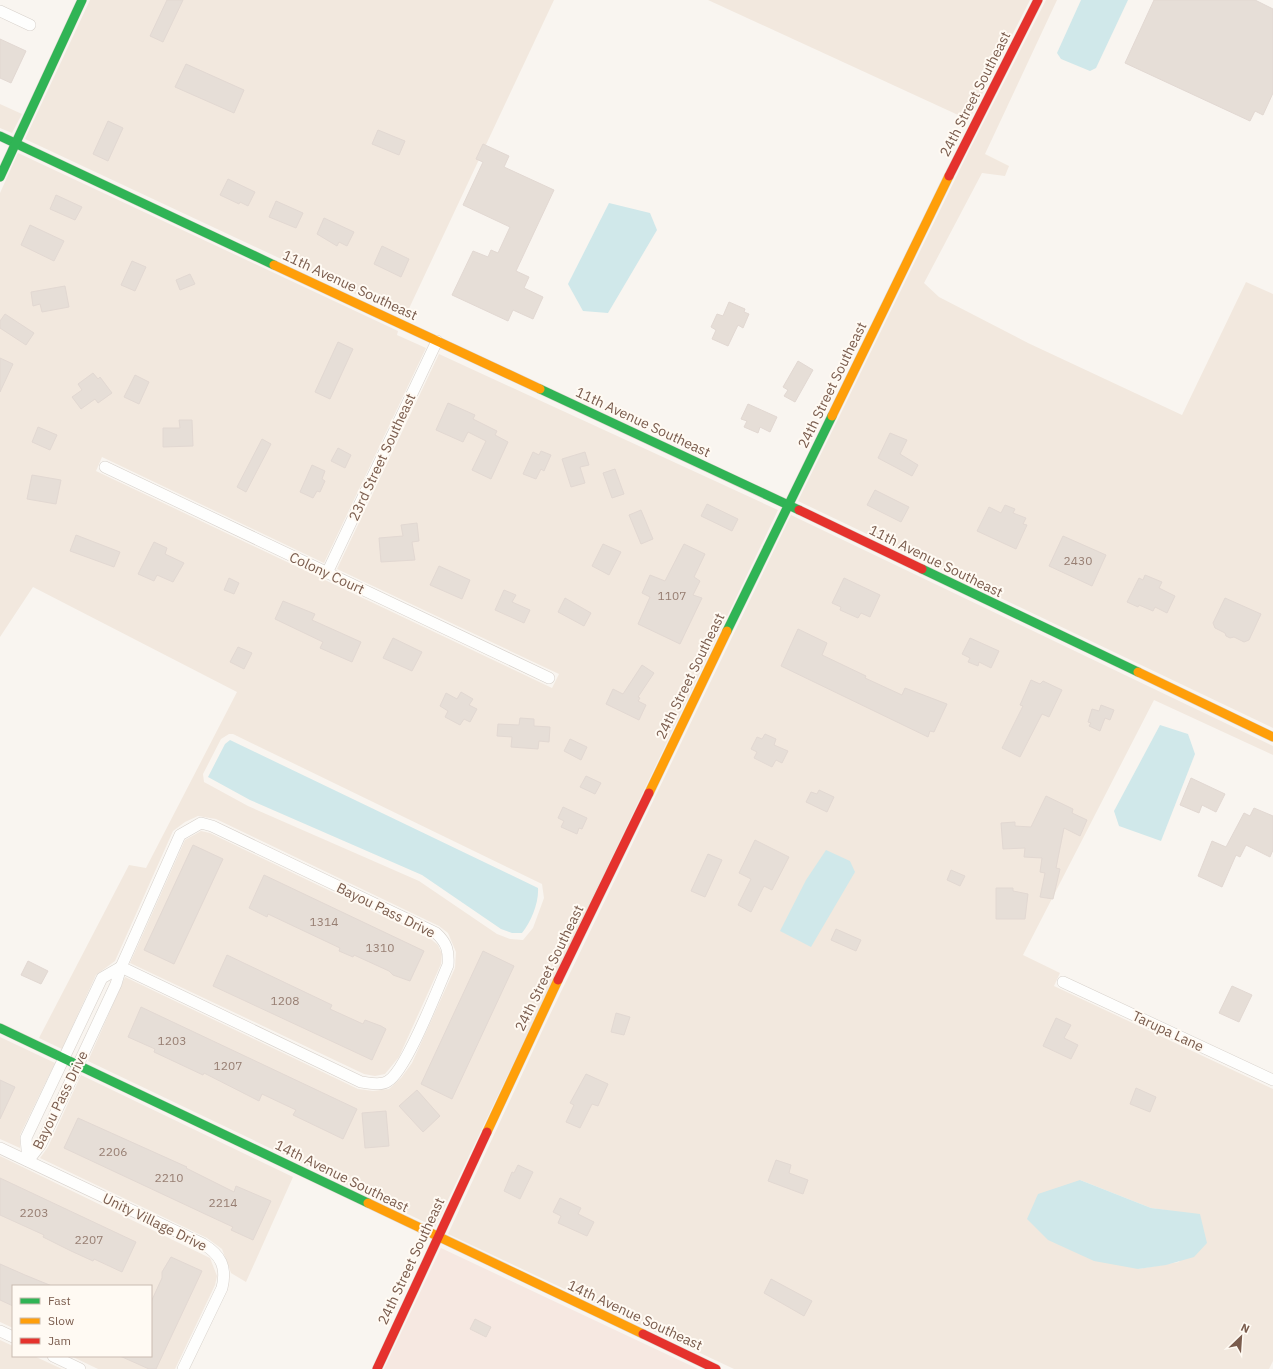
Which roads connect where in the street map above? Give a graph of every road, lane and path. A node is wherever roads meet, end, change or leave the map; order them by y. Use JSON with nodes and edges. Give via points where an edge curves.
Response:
{"nodes":[{"id":1,"x":82,"y":0,"type":"edge"},
{"id":2,"x":1038,"y":0,"type":"edge"},
{"id":3,"x":0,"y":11,"type":"edge"},
{"id":4,"x":30,"y":25,"type":"dead end"},
{"id":5,"x":0,"y":136,"type":"edge"},
{"id":6,"x":15,"y":143,"type":"junction"},
{"id":7,"x":0,"y":177,"type":"edge"},
{"id":8,"x":437,"y":341,"type":"junction"},
{"id":9,"x":105,"y":467,"type":"dead end"},
{"id":10,"x":788,"y":505,"type":"junction"},
{"id":11,"x":327,"y":573,"type":"junction"},
{"id":12,"x":549,"y":678,"type":"dead end"},
{"id":13,"x":1273,"y":737,"type":"edge"},
{"id":14,"x":121,"y":967,"type":"junction"},
{"id":15,"x":1063,"y":982,"type":"dead end"},
{"id":16,"x":0,"y":1028,"type":"edge"},
{"id":17,"x":65,"y":1058,"type":"junction"},
{"id":18,"x":78,"y":1065,"type":"junction"},
{"id":19,"x":1273,"y":1080,"type":"edge"},
{"id":20,"x":0,"y":1148,"type":"edge"},
{"id":21,"x":28,"y":1161,"type":"junction"},
{"id":22,"x":438,"y":1238,"type":"junction"},
{"id":23,"x":0,"y":1331,"type":"edge"},
{"id":24,"x":12,"y":1337,"type":"edge"},
{"id":25,"x":55,"y":1357,"type":"edge"},
{"id":26,"x":80,"y":1369,"type":"edge"},
{"id":27,"x":183,"y":1369,"type":"edge"},
{"id":28,"x":377,"y":1369,"type":"edge"},
{"id":29,"x":716,"y":1369,"type":"edge"}],
"edges":[{"from":1,"to":6,"type":"street"},
{"from":2,"to":10,"type":"street","name":"24th Street Southeast"},
{"from":3,"to":4,"type":"street"},
{"from":5,"to":6,"type":"street","name":"11th Avenue Southeast"},
{"from":6,"to":7,"type":"street"},
{"from":6,"to":8,"type":"street","name":"11th Avenue Southeast"},
{"from":8,"to":10,"type":"street","name":"11th Avenue Southeast"},
{"from":8,"to":11,"type":"street","name":"23rd Street Southeast"},
{"from":9,"to":11,"type":"street","name":"Colony Court"},
{"from":10,"to":13,"type":"street","name":"11th Avenue Southeast"},
{"from":10,"to":22,"type":"street","name":"24th Street Southeast","via":[[537,1024]]},
{"from":11,"to":12,"type":"street","name":"Colony Court"},
{"from":14,"to":14,"type":"street","name":"Bayou Pass Drive","via":[[361,1082],[374,1084],[388,1081],[405,1060],[448,966],[449,952],[436,933],[201,823],[180,834]]},
{"from":14,"to":17,"type":"street","name":"Bayou Pass Drive","via":[[102,978]]},
{"from":14,"to":18,"type":"street","name":"Bayou Pass Drive","via":[[116,984]]},
{"from":15,"to":19,"type":"street","name":"Tarupa Lane"},
{"from":16,"to":17,"type":"street","name":"14th Avenue Southeast"},
{"from":17,"to":18,"type":"street","name":"14th Avenue Southeast"},
{"from":17,"to":21,"type":"street","name":"Bayou Pass Drive","via":[[26,1138]]},
{"from":18,"to":21,"type":"street","name":"Bayou Pass Drive","via":[[41,1144]]},
{"from":18,"to":22,"type":"street","name":"14th Avenue Southeast"},
{"from":20,"to":21,"type":"street","name":"Unity Village Drive"},
{"from":21,"to":27,"type":"street","name":"Unity Village Drive","via":[[216,1252],[225,1275],[222,1288]]},
{"from":22,"to":28,"type":"street","name":"24th Street Southeast"},
{"from":22,"to":29,"type":"street","name":"14th Avenue Southeast"},
{"from":23,"to":24,"type":"street"},
{"from":25,"to":26,"type":"street"}]}
